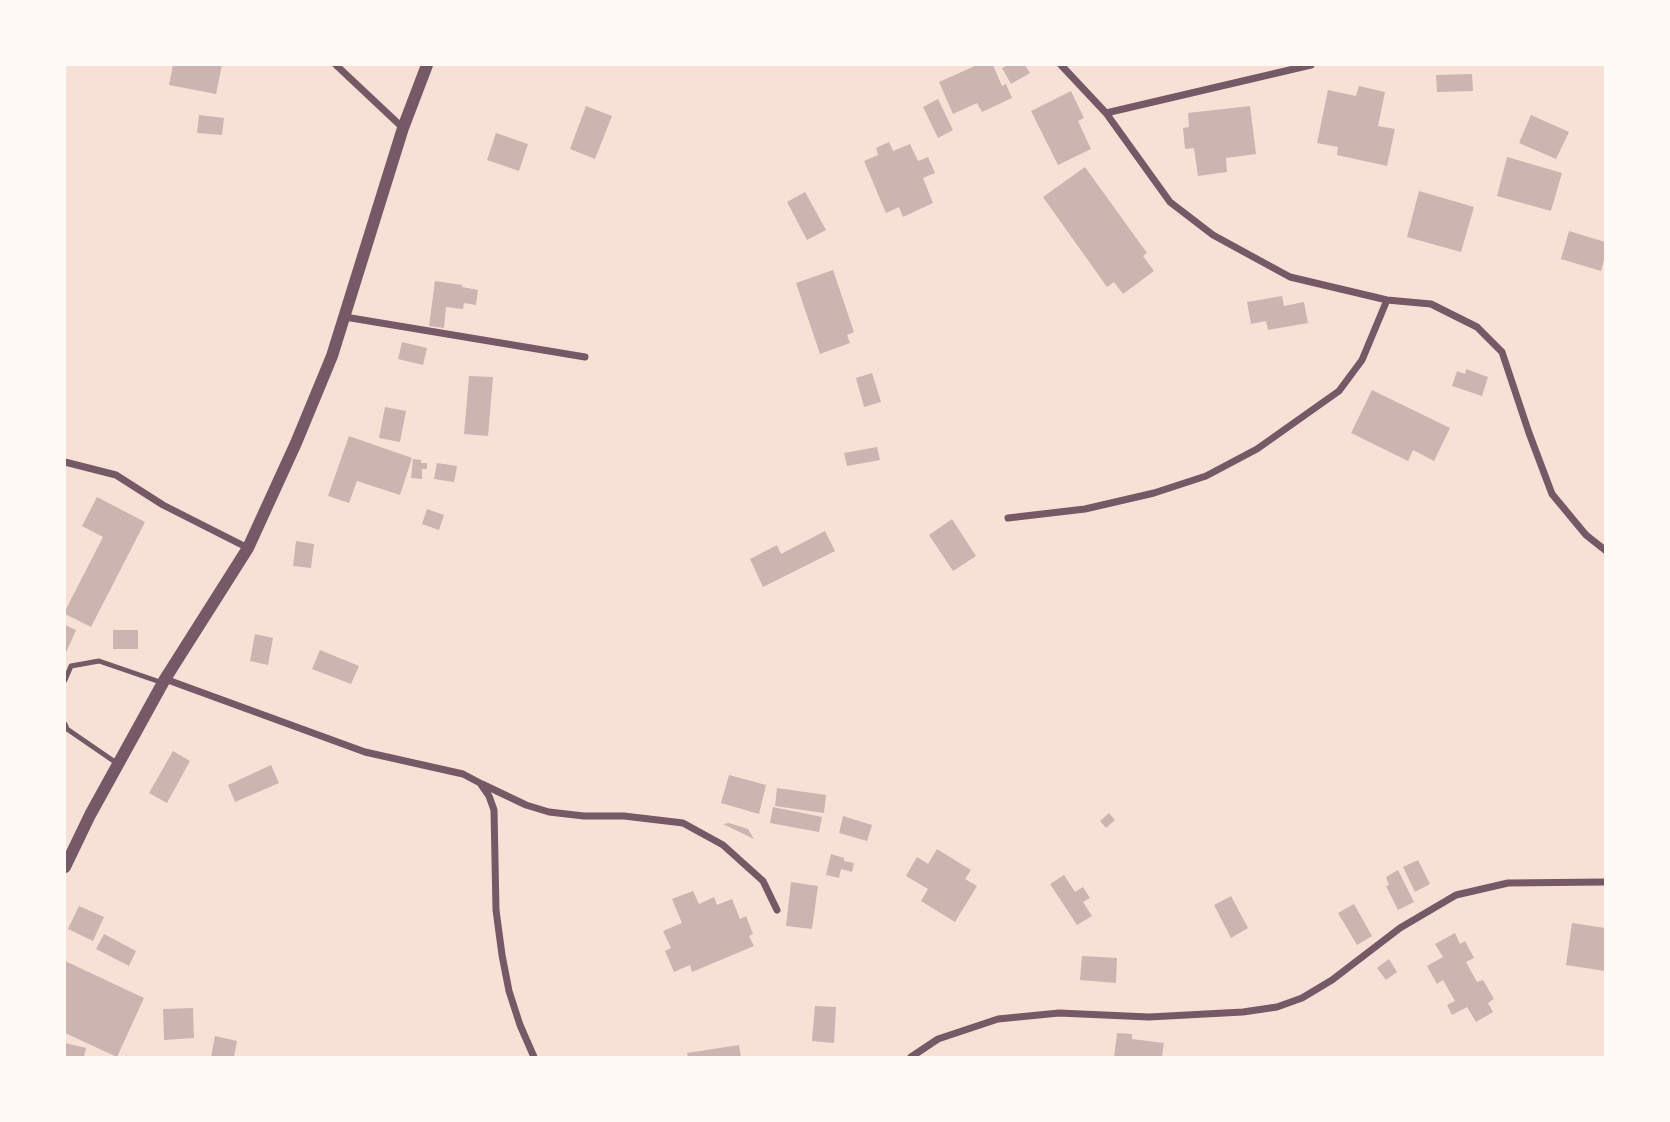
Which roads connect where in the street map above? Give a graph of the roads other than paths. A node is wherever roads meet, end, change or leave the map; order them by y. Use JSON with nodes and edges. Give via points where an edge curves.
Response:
{"nodes":[{"id":1,"x":336,"y":65,"type":"edge"},
{"id":2,"x":427,"y":65,"type":"edge"},
{"id":3,"x":1061,"y":65,"type":"edge"},
{"id":4,"x":1311,"y":65,"type":"edge"},
{"id":5,"x":1106,"y":113,"type":"junction"},
{"id":6,"x":403,"y":128,"type":"junction"},
{"id":7,"x":1387,"y":300,"type":"junction"},
{"id":8,"x":345,"y":317,"type":"junction"},
{"id":9,"x":586,"y":357,"type":"dead end"},
{"id":10,"x":65,"y":462,"type":"edge"},
{"id":11,"x":1008,"y":518,"type":"dead end"},
{"id":12,"x":248,"y":548,"type":"junction"},
{"id":13,"x":1605,"y":550,"type":"edge"},
{"id":14,"x":65,"y":680,"type":"edge"},
{"id":15,"x":164,"y":682,"type":"junction"},
{"id":16,"x":65,"y":724,"type":"edge"},
{"id":17,"x":118,"y":764,"type":"junction"},
{"id":18,"x":480,"y":783,"type":"junction"},
{"id":19,"x":65,"y":867,"type":"edge"},
{"id":20,"x":1605,"y":881,"type":"edge"},
{"id":21,"x":777,"y":909,"type":"dead end"},
{"id":22,"x":534,"y":1057,"type":"edge"},
{"id":23,"x":911,"y":1057,"type":"edge"}],
"edges":[{"from":1,"to":6,"type":"street"},
{"from":2,"to":6,"type":"street"},
{"from":3,"to":5,"type":"street"},
{"from":4,"to":5,"type":"street"},
{"from":5,"to":7,"type":"street","via":[[1170,202],[1213,235],[1290,277]]},
{"from":6,"to":8,"type":"street"},
{"from":7,"to":11,"type":"street","via":[[1362,360],[1339,391],[1257,449],[1206,476],[1154,493],[1085,509]]},
{"from":7,"to":13,"type":"street","via":[[1431,303],[1477,327],[1502,352],[1552,494]]},
{"from":8,"to":9,"type":"street"},
{"from":8,"to":12,"type":"street","via":[[307,418]]},
{"from":10,"to":12,"type":"street","via":[[116,475],[163,505]]},
{"from":12,"to":15,"type":"street"},
{"from":14,"to":15,"type":"lane","via":[[71,666],[99,662]]},
{"from":15,"to":17,"type":"street"},
{"from":15,"to":18,"type":"street","via":[[365,752],[463,774]]},
{"from":16,"to":17,"type":"lane"},
{"from":17,"to":19,"type":"street"},
{"from":18,"to":21,"type":"street","via":[[548,811],[684,823],[723,845],[763,881]]},
{"from":18,"to":22,"type":"street","via":[[494,810],[496,910],[509,991]]},
{"from":20,"to":23,"type":"street","via":[[1507,883],[1455,895],[1302,998],[1277,1007],[1149,1017],[1059,1013],[998,1018],[938,1040]]}]}
